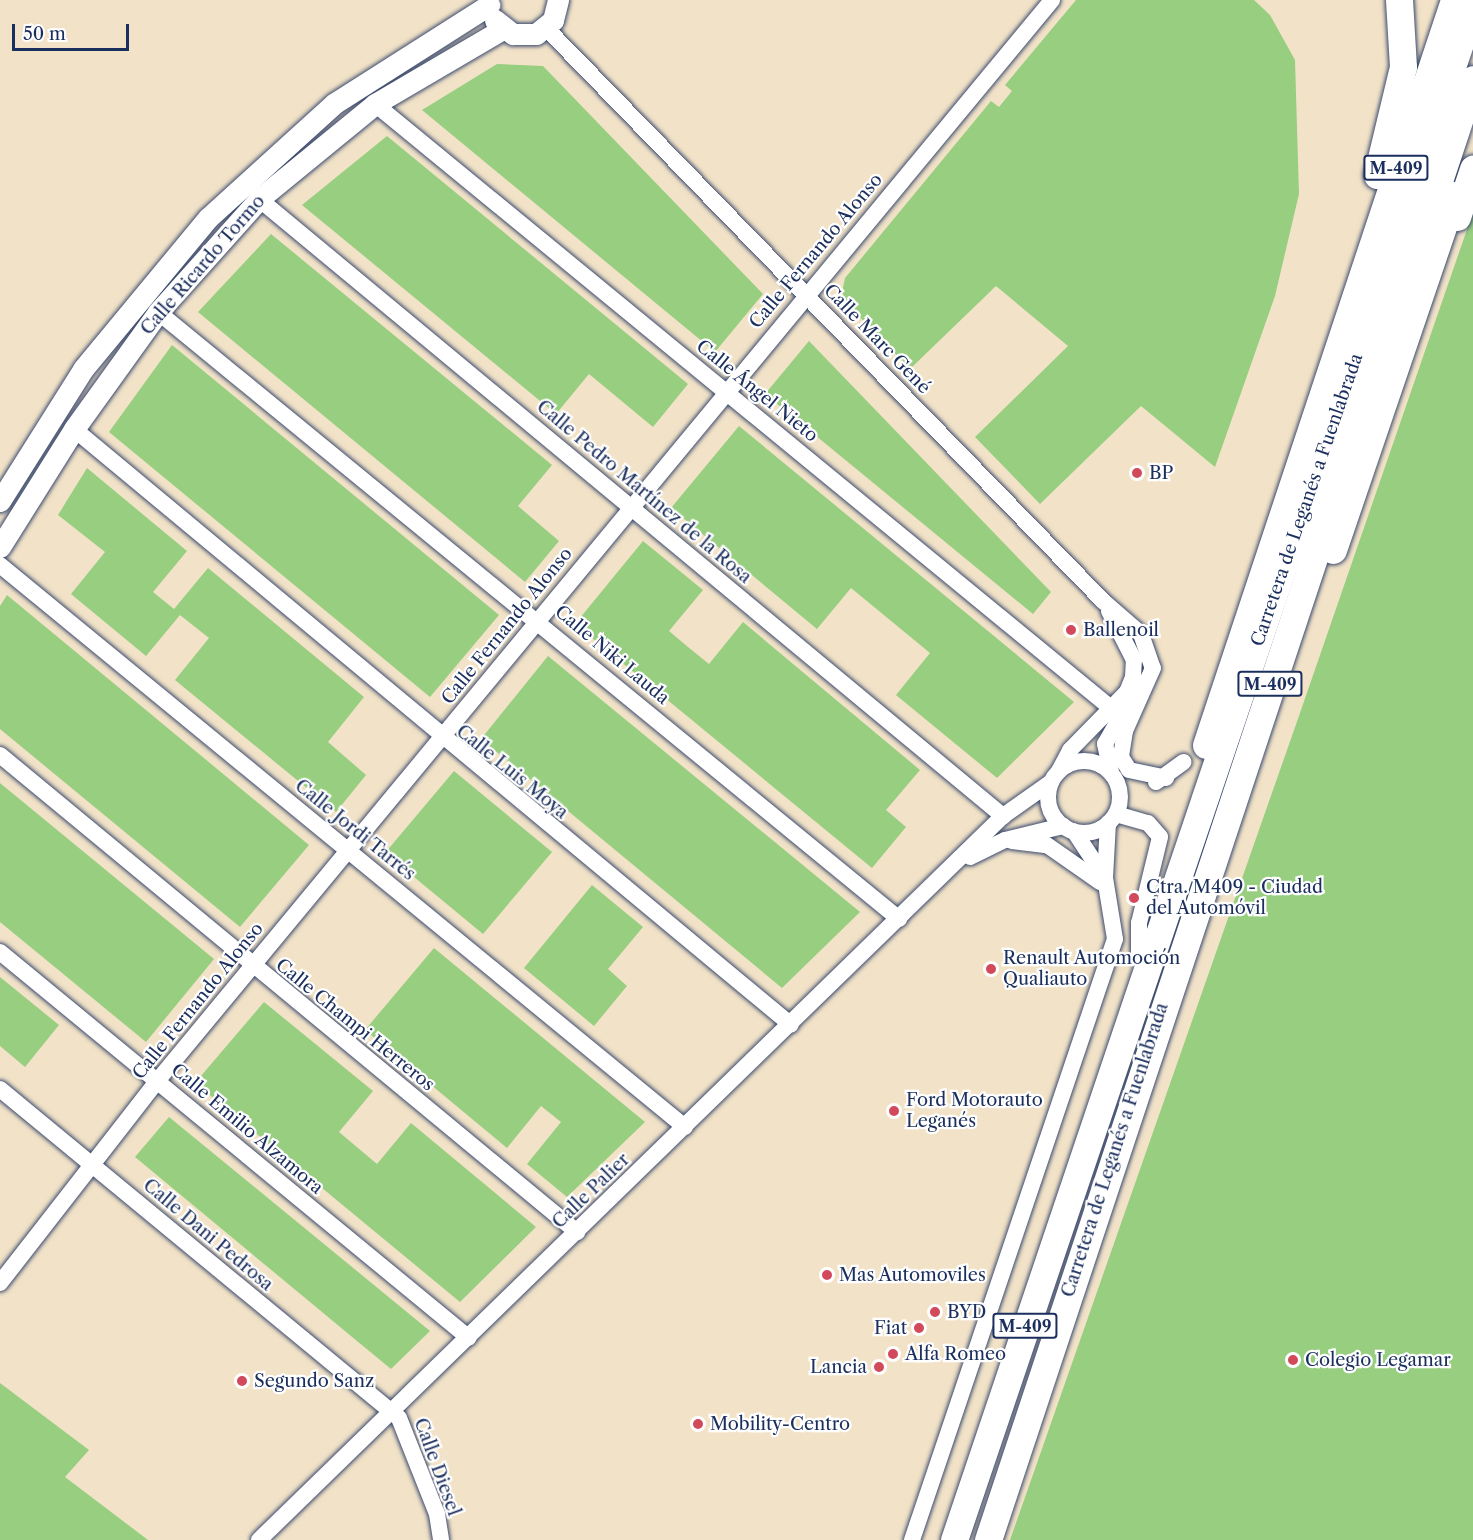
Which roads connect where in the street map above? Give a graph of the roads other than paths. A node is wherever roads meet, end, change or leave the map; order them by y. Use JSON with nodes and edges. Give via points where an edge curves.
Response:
{"nodes":[{"id":1,"x":559,"y":0,"type":"edge"},
{"id":2,"x":1052,"y":0,"type":"edge"},
{"id":3,"x":1399,"y":0,"type":"edge"},
{"id":4,"x":1454,"y":0,"type":"edge"},
{"id":5,"x":489,"y":2,"type":"edge"},
{"id":6,"x":1473,"y":6,"type":"edge"},
{"id":7,"x":546,"y":28,"type":"junction"},
{"id":8,"x":503,"y":29,"type":"junction"},
{"id":9,"x":1473,"y":78,"type":"edge"},
{"id":10,"x":375,"y":104,"type":"junction"},
{"id":11,"x":1473,"y":136,"type":"edge"},
{"id":12,"x":1473,"y":169,"type":"edge"},
{"id":13,"x":259,"y":199,"type":"junction"},
{"id":14,"x":806,"y":293,"type":"junction"},
{"id":15,"x":158,"y":312,"type":"junction"},
{"id":16,"x":1338,"y":337,"type":"junction"},
{"id":17,"x":725,"y":391,"type":"junction"},
{"id":18,"x":74,"y":429,"type":"junction"},
{"id":19,"x":1359,"y":483,"type":"junction"},
{"id":20,"x":0,"y":501,"type":"edge"},
{"id":21,"x":631,"y":506,"type":"junction"},
{"id":22,"x":0,"y":547,"type":"edge"},
{"id":23,"x":0,"y":565,"type":"edge"},
{"id":24,"x":1102,"y":600,"type":"junction"},
{"id":25,"x":538,"y":619,"type":"junction"},
{"id":26,"x":1130,"y":623,"type":"junction"},
{"id":27,"x":1112,"y":709,"type":"junction"},
{"id":28,"x":440,"y":738,"type":"junction"},
{"id":29,"x":0,"y":755,"type":"edge"},
{"id":30,"x":1184,"y":762,"type":"dead end"},
{"id":31,"x":1055,"y":776,"type":"junction"},
{"id":32,"x":1114,"y":777,"type":"junction"},
{"id":33,"x":1166,"y":778,"type":"junction"},
{"id":34,"x":1004,"y":816,"type":"junction"},
{"id":35,"x":1112,"y":819,"type":"junction"},
{"id":36,"x":1069,"y":829,"type":"junction"},
{"id":37,"x":1005,"y":840,"type":"junction"},
{"id":38,"x":348,"y":850,"type":"junction"},
{"id":39,"x":949,"y":870,"type":"junction"},
{"id":40,"x":1107,"y":884,"type":"junction"},
{"id":41,"x":899,"y":919,"type":"junction"},
{"id":42,"x":0,"y":952,"type":"edge"},
{"id":43,"x":1139,"y":956,"type":"junction"},
{"id":44,"x":252,"y":966,"type":"junction"},
{"id":45,"x":791,"y":1025,"type":"junction"},
{"id":46,"x":158,"y":1080,"type":"junction"},
{"id":47,"x":0,"y":1089,"type":"edge"},
{"id":48,"x":1097,"y":1112,"type":"junction"},
{"id":49,"x":685,"y":1127,"type":"junction"},
{"id":50,"x":90,"y":1163,"type":"junction"},
{"id":51,"x":577,"y":1232,"type":"junction"},
{"id":52,"x":0,"y":1283,"type":"edge"},
{"id":53,"x":1068,"y":1291,"type":"junction"},
{"id":54,"x":469,"y":1338,"type":"junction"},
{"id":55,"x":391,"y":1411,"type":"junction"},
{"id":56,"x":259,"y":1540,"type":"edge"},
{"id":57,"x":441,"y":1540,"type":"edge"},
{"id":58,"x":912,"y":1540,"type":"edge"},
{"id":59,"x":954,"y":1540,"type":"edge"},
{"id":60,"x":987,"y":1540,"type":"edge"}],
"edges":[{"from":1,"to":7,"type":"street"},
{"from":2,"to":14,"type":"street","name":"Calle Fernando Alonso"},
{"from":3,"to":16,"type":"highway","number":"M-409","via":[[1403,67]]},
{"from":4,"to":16,"type":"highway","number":"M-409"},
{"from":5,"to":8,"type":"street","name":"Calle Ricardo Tormo"},
{"from":5,"to":20,"type":"street","name":"Calle Ricardo Tormo","via":[[335,103],[208,218],[83,369]]},
{"from":6,"to":48,"type":"highway","name":"Carretera de Leganés a Fuenlabrada","number":"M-409","via":[[1137,1010]]},
{"from":7,"to":8,"type":"street","via":[[525,36]]},
{"from":7,"to":14,"type":"street","name":"Calle Marc Gené"},
{"from":8,"to":10,"type":"street","name":"Calle Ricardo Tormo"},
{"from":9,"to":53,"type":"highway","name":"Carretera de Leganés a Fuenlabrada","number":"M-409"},
{"from":10,"to":13,"type":"street","name":"Calle Ricardo Tormo"},
{"from":10,"to":17,"type":"street","name":"Calle Ángel Nieto"},
{"from":11,"to":19,"type":"highway","number":"M-409"},
{"from":12,"to":19,"type":"highway","number":"M-409","via":[[1387,425]]},
{"from":13,"to":15,"type":"street","name":"Calle Ricardo Tormo"},
{"from":13,"to":21,"type":"street","name":"Calle Pedro Martínez de la Rosa"},
{"from":14,"to":17,"type":"street","name":"Calle Fernando Alonso"},
{"from":14,"to":24,"type":"street","name":"Calle Marc Gené"},
{"from":15,"to":18,"type":"street","name":"Calle Ricardo Tormo"},
{"from":15,"to":25,"type":"street","name":"Calle Niki Lauda"},
{"from":16,"to":43,"type":"highway","number":"M-409"},
{"from":17,"to":21,"type":"street","name":"Calle Fernando Alonso"},
{"from":17,"to":27,"type":"street","name":"Calle Ángel Nieto"},
{"from":18,"to":22,"type":"street","name":"Calle Ricardo Tormo"},
{"from":18,"to":28,"type":"street","name":"Calle Luis Moya"},
{"from":19,"to":53,"type":"highway","number":"M-409","via":[[1110,1204]]},
{"from":21,"to":25,"type":"street","name":"Calle Fernando Alonso"},
{"from":21,"to":34,"type":"street","name":"Calle Pedro Martínez de la Rosa"},
{"from":23,"to":38,"type":"street","name":"Calle Jordi Tarrés"},
{"from":24,"to":26,"type":"street"},
{"from":24,"to":27,"type":"street","name":"Calle Palier","via":[[1134,660],[1127,692]]},
{"from":25,"to":28,"type":"street","name":"Calle Fernando Alonso"},
{"from":25,"to":41,"type":"street","name":"Calle Niki Lauda"},
{"from":26,"to":32,"type":"street","via":[[1141,657],[1139,682],[1105,744]]},
{"from":26,"to":33,"type":"street","via":[[1146,643],[1153,668],[1125,732],[1121,757],[1128,770]]},
{"from":27,"to":31,"type":"street","name":"Calle Palier","via":[[1070,750]]},
{"from":28,"to":38,"type":"street","name":"Calle Fernando Alonso"},
{"from":28,"to":45,"type":"street","name":"Calle Luis Moya"},
{"from":29,"to":44,"type":"street","name":"Calle Champi Herreros"},
{"from":30,"to":33,"type":"street"},
{"from":31,"to":32,"type":"street","via":[[1080,761]]},
{"from":31,"to":34,"type":"street","name":"Calle Palier"},
{"from":31,"to":36,"type":"street","via":[[1049,806]]},
{"from":32,"to":33,"type":"street","via":[[1151,785]]},
{"from":32,"to":35,"type":"street"},
{"from":34,"to":39,"type":"street","name":"Calle Palier"},
{"from":35,"to":36,"type":"street"},
{"from":35,"to":40,"type":"street"},
{"from":35,"to":43,"type":"street","via":[[1148,823],[1160,837],[1138,923]]},
{"from":36,"to":37,"type":"street","name":"Calle Palier"},
{"from":36,"to":40,"type":"street"},
{"from":37,"to":39,"type":"street","name":"Calle Palier"},
{"from":37,"to":40,"type":"street","via":[[1047,845],[1064,852]]},
{"from":38,"to":44,"type":"street","name":"Calle Fernando Alonso"},
{"from":38,"to":49,"type":"street","name":"Calle Jordi Tarrés"},
{"from":39,"to":41,"type":"street","name":"Calle Palier"},
{"from":40,"to":58,"type":"street","via":[[1115,939],[1108,970]]},
{"from":41,"to":45,"type":"street","name":"Calle Palier"},
{"from":42,"to":46,"type":"street","name":"Calle Emilio Alzamora"},
{"from":43,"to":48,"type":"highway","number":"M-409","via":[[1107,1061]]},
{"from":44,"to":46,"type":"street","name":"Calle Fernando Alonso"},
{"from":44,"to":51,"type":"street","name":"Calle Champi Herreros"},
{"from":45,"to":49,"type":"street","name":"Calle Palier"},
{"from":46,"to":50,"type":"street","name":"Calle Fernando Alonso"},
{"from":46,"to":54,"type":"street","name":"Calle Emilio Alzamora"},
{"from":47,"to":50,"type":"street","name":"Calle Dani Pedrosa"},
{"from":48,"to":59,"type":"highway","name":"Carretera de Leganés a Fuenlabrada","number":"M-409"},
{"from":49,"to":51,"type":"street","name":"Calle Palier"},
{"from":50,"to":52,"type":"street","name":"Calle Fernando Alonso"},
{"from":50,"to":55,"type":"street","name":"Calle Dani Pedrosa"},
{"from":51,"to":54,"type":"street","name":"Calle Palier"},
{"from":53,"to":60,"type":"highway","name":"Carretera de Leganés a Fuenlabrada","number":"M-409"},
{"from":54,"to":55,"type":"street","name":"Calle Palier"},
{"from":55,"to":56,"type":"street","name":"Calle Palier"},
{"from":55,"to":57,"type":"street","name":"Calle Diesel","via":[[437,1514]]}]}
